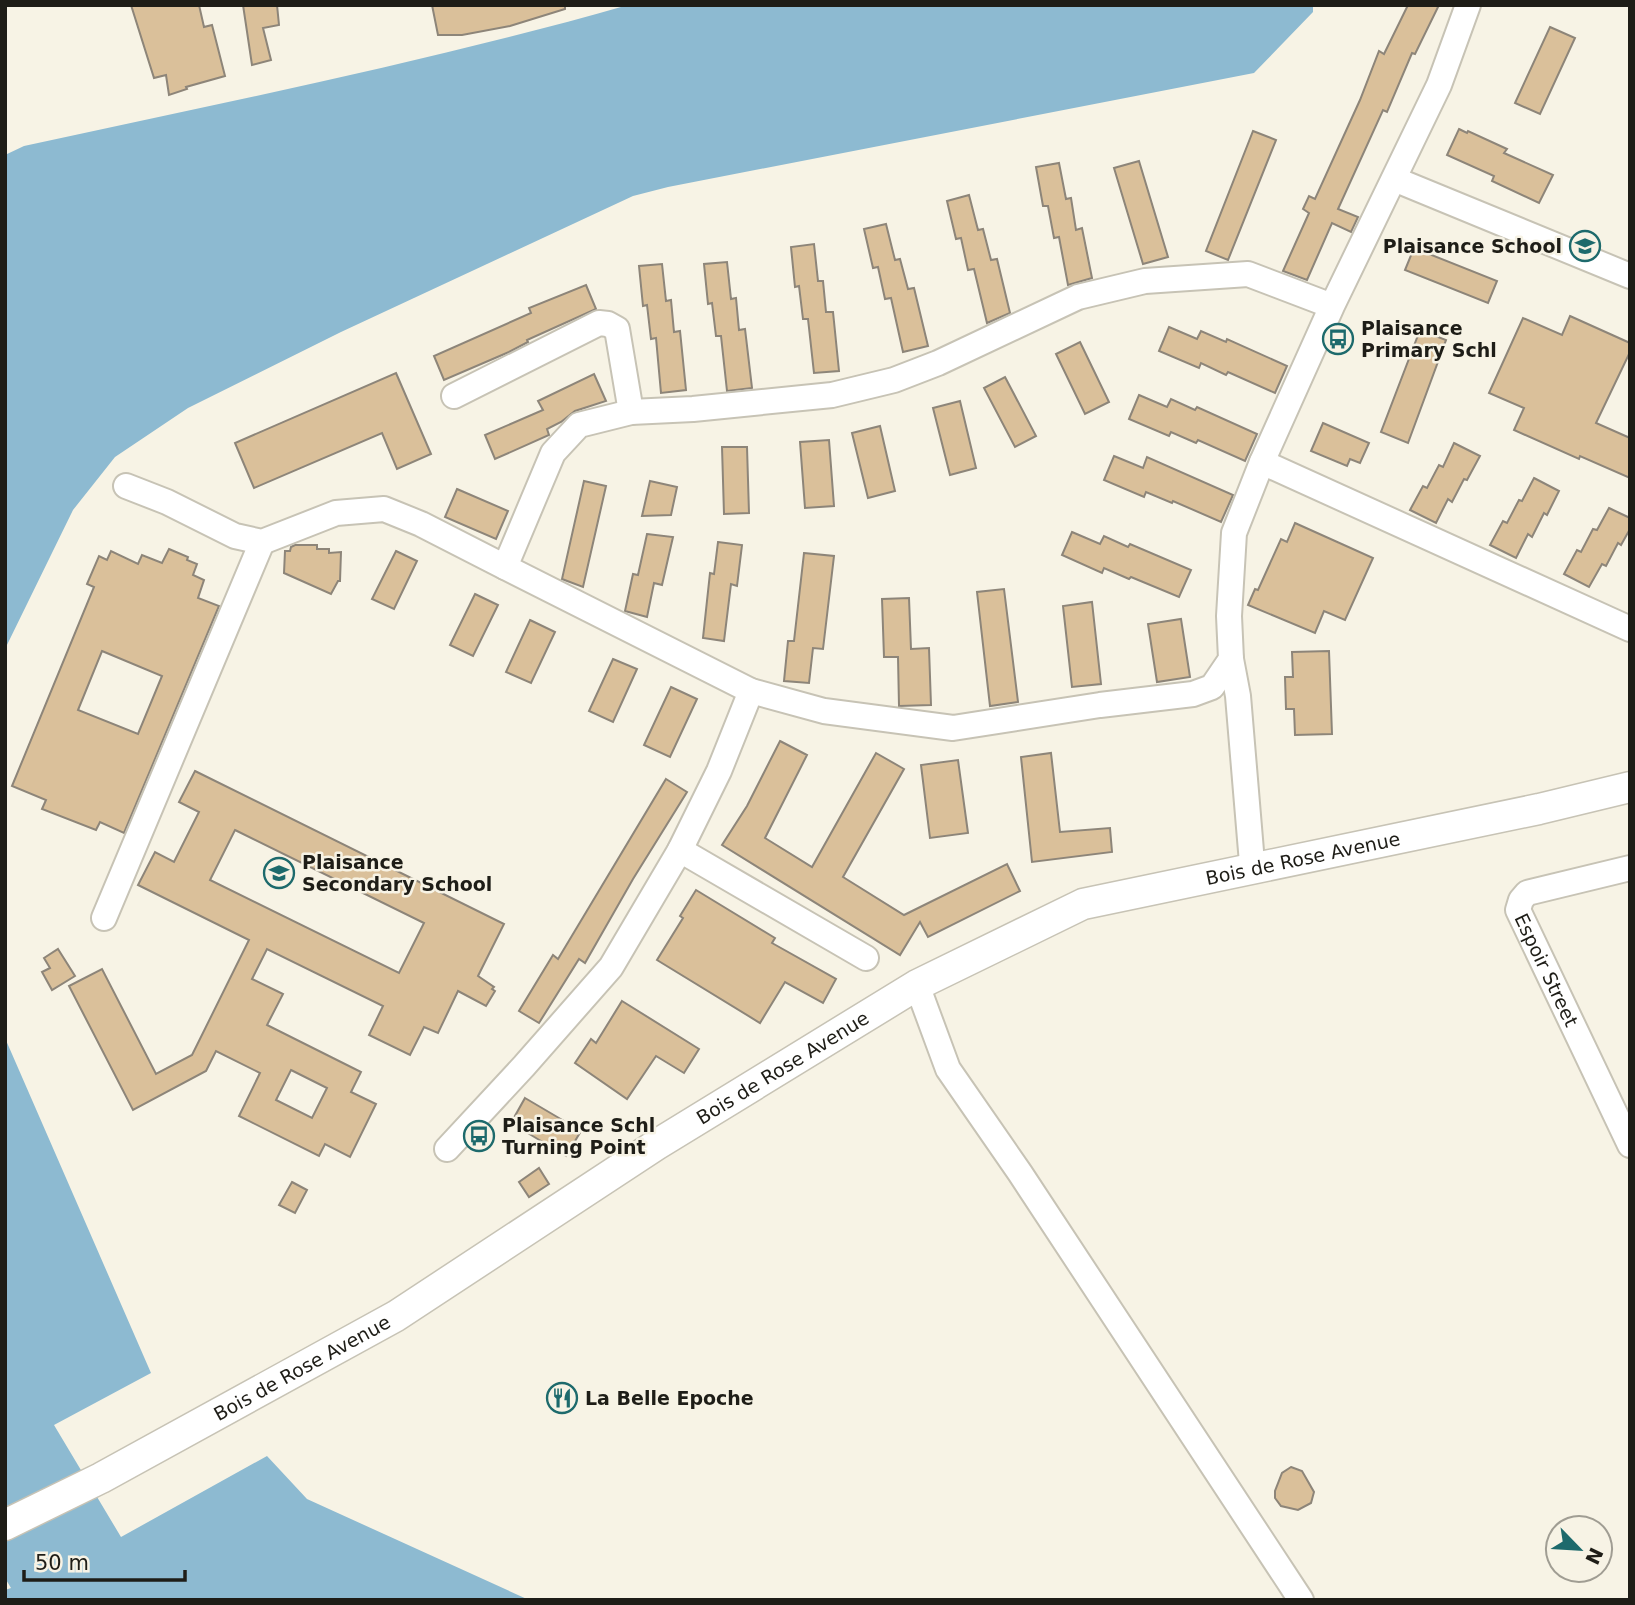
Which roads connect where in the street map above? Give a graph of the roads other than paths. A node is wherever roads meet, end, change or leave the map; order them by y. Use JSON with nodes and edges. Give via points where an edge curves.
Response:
{"nodes":[{"id":1,"x":1468,"y":5,"type":"edge"},
{"id":2,"x":1394,"y":179,"type":"junction"},
{"id":3,"x":1630,"y":276,"type":"edge"},
{"id":4,"x":1332,"y":306,"type":"junction"},
{"id":5,"x":454,"y":396,"type":"dead end"},
{"id":6,"x":631,"y":412,"type":"junction"},
{"id":7,"x":1262,"y":462,"type":"junction"},
{"id":8,"x":127,"y":486,"type":"dead end"},
{"id":9,"x":262,"y":542,"type":"junction"},
{"id":10,"x":505,"y":567,"type":"junction"},
{"id":11,"x":1630,"y":629,"type":"edge"},
{"id":12,"x":1231,"y":659,"type":"junction"},
{"id":13,"x":751,"y":691,"type":"junction"},
{"id":14,"x":1630,"y":787,"type":"edge"},
{"id":15,"x":680,"y":850,"type":"junction"},
{"id":16,"x":1252,"y":863,"type":"dead end"},
{"id":17,"x":1630,"y":868,"type":"edge"},
{"id":18,"x":104,"y":918,"type":"dead end"},
{"id":19,"x":866,"y":958,"type":"dead end"},
{"id":20,"x":917,"y":985,"type":"junction"},
{"id":21,"x":1630,"y":1145,"type":"edge"},
{"id":22,"x":447,"y":1149,"type":"dead end"},
{"id":23,"x":5,"y":1525,"type":"edge"},
{"id":24,"x":1301,"y":1600,"type":"edge"}],
"edges":[{"from":1,"to":2,"type":"street","via":[[1439,85]]},
{"from":2,"to":3,"type":"street"},
{"from":2,"to":4,"type":"street"},
{"from":4,"to":6,"type":"street","via":[[1248,274],[1144,281],[1078,297],[894,380],[844,392]]},
{"from":4,"to":7,"type":"street"},
{"from":5,"to":6,"type":"street","via":[[599,323],[617,330]]},
{"from":6,"to":10,"type":"street","via":[[579,425],[553,453]]},
{"from":7,"to":11,"type":"street"},
{"from":7,"to":12,"type":"street","via":[[1234,533],[1228,616]]},
{"from":8,"to":9,"type":"street","via":[[235,536]]},
{"from":9,"to":10,"type":"street","via":[[336,513],[384,509]]},
{"from":9,"to":18,"type":"street"},
{"from":10,"to":13,"type":"street"},
{"from":12,"to":13,"type":"street","via":[[1212,687],[1193,694],[953,728],[824,711]]},
{"from":12,"to":16,"type":"street"},
{"from":13,"to":15,"type":"street"},
{"from":14,"to":20,"type":"main road","name":"Bois de Rose Avenue","via":[[1083,904]]},
{"from":15,"to":19,"type":"street"},
{"from":15,"to":22,"type":"street","via":[[611,967]]},
{"from":17,"to":21,"type":"street","name":"Espoir Street","via":[[1527,893],[1518,910]]},
{"from":20,"to":23,"type":"main road","name":"Bois de Rose Avenue","via":[[656,1144],[396,1316],[101,1478]]},
{"from":20,"to":24,"type":"street","via":[[948,1069]]}]}
